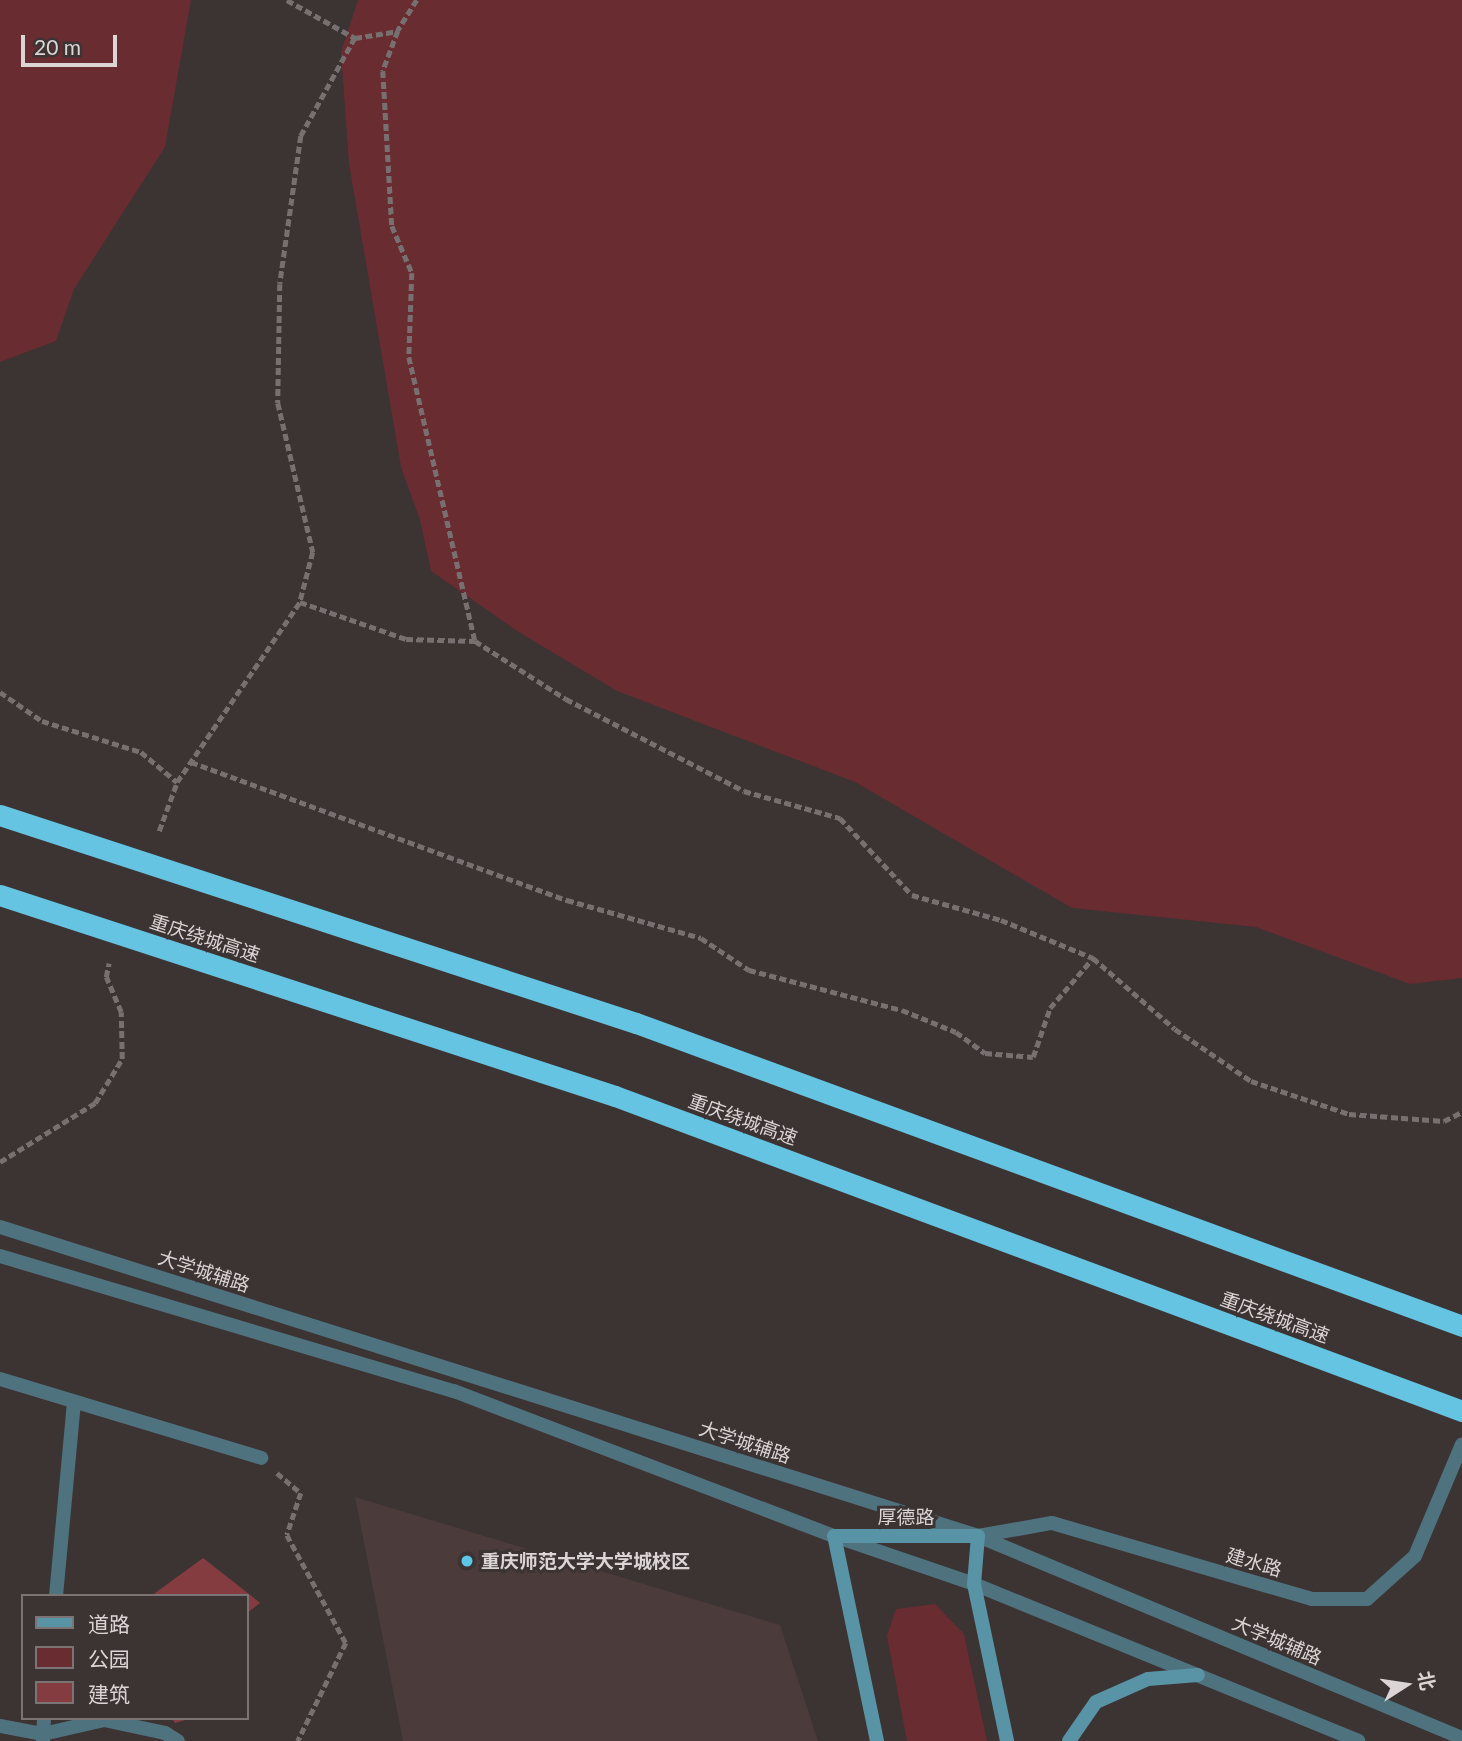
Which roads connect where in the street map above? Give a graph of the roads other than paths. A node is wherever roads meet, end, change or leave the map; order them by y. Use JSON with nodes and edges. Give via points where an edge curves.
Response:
{"nodes":[{"id":1,"x":0,"y":815,"type":"edge"},
{"id":2,"x":0,"y":895,"type":"edge"},
{"id":3,"x":0,"y":1227,"type":"edge"},
{"id":4,"x":0,"y":1256,"type":"edge"},
{"id":5,"x":1462,"y":1326,"type":"edge"},
{"id":6,"x":0,"y":1379,"type":"edge"},
{"id":7,"x":74,"y":1402,"type":"junction"},
{"id":8,"x":1462,"y":1411,"type":"edge"},
{"id":9,"x":1462,"y":1444,"type":"edge"},
{"id":10,"x":261,"y":1458,"type":"road end"},
{"id":11,"x":834,"y":1536,"type":"junction"},
{"id":12,"x":978,"y":1536,"type":"junction"},
{"id":13,"x":974,"y":1584,"type":"junction"},
{"id":14,"x":56,"y":1594,"type":"edge"},
{"id":15,"x":1198,"y":1675,"type":"junction"},
{"id":16,"x":44,"y":1720,"type":"edge"},
{"id":17,"x":0,"y":1726,"type":"edge"},
{"id":18,"x":43,"y":1738,"type":"edge"},
{"id":19,"x":1462,"y":1738,"type":"edge"},
{"id":20,"x":178,"y":1741,"type":"edge"},
{"id":21,"x":877,"y":1741,"type":"edge"},
{"id":22,"x":1007,"y":1741,"type":"edge"},
{"id":23,"x":1069,"y":1741,"type":"edge"},
{"id":24,"x":1359,"y":1741,"type":"edge"}],
"edges":[{"from":1,"to":5,"type":"highway","via":[[636,1023]]},
{"from":2,"to":8,"type":"highway","name":"重庆绕城高速","via":[[615,1096]]},
{"from":3,"to":12,"type":"street","name":"大学城辅路"},
{"from":4,"to":11,"type":"street","via":[[454,1391]]},
{"from":6,"to":7,"type":"street"},
{"from":7,"to":10,"type":"street"},
{"from":7,"to":14,"type":"street"},
{"from":9,"to":12,"type":"street","name":"建水路","via":[[1415,1556],[1367,1600],[1312,1599],[1052,1523]]},
{"from":11,"to":12,"type":"main road","name":"厚德路"},
{"from":11,"to":13,"type":"street"},
{"from":11,"to":21,"type":"main road"},
{"from":12,"to":13,"type":"main road"},
{"from":12,"to":19,"type":"street","name":"大学城辅路"},
{"from":13,"to":15,"type":"street"},
{"from":13,"to":22,"type":"main road"},
{"from":15,"to":23,"type":"main road","via":[[1148,1679],[1096,1702]]},
{"from":15,"to":24,"type":"street"},
{"from":16,"to":18,"type":"street"},
{"from":17,"to":18,"type":"street"},
{"from":18,"to":20,"type":"street","via":[[104,1720],[165,1733]]}]}
